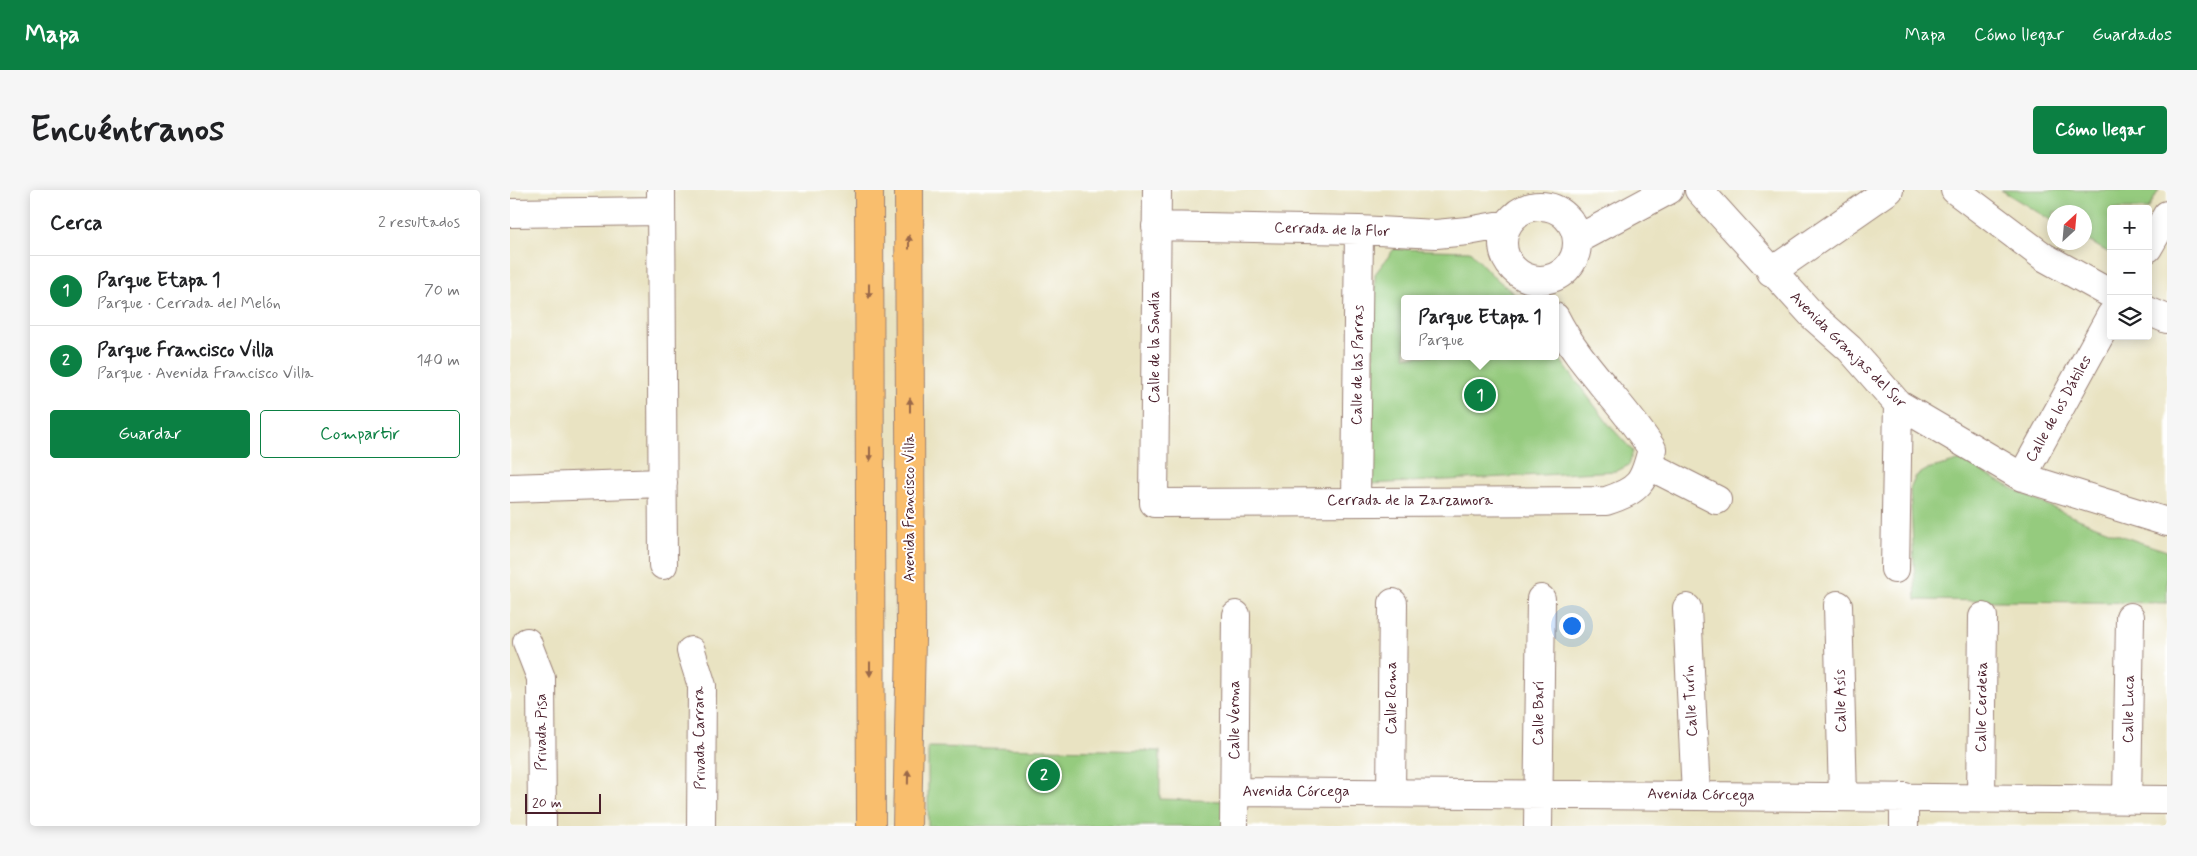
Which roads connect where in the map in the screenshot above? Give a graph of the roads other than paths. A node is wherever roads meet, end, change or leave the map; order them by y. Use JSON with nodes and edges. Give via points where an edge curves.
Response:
{"nodes":[{"id":1,"x":869,"y":190,"type":"edge"},
{"id":2,"x":909,"y":190,"type":"edge"},
{"id":3,"x":1156,"y":190,"type":"edge"},
{"id":4,"x":1669,"y":190,"type":"edge"},
{"id":5,"x":1698,"y":190,"type":"edge"},
{"id":6,"x":1889,"y":190,"type":"edge"},
{"id":7,"x":1955,"y":190,"type":"edge"},
{"id":8,"x":1547,"y":198,"type":"edge"},
{"id":9,"x":661,"y":200,"type":"edge"},
{"id":10,"x":510,"y":213,"type":"edge"},
{"id":11,"x":2167,"y":215,"type":"edge"},
{"id":12,"x":1507,"y":224,"type":"junction"},
{"id":13,"x":1156,"y":226,"type":"junction"},
{"id":14,"x":1359,"y":230,"type":"junction"},
{"id":15,"x":1578,"y":239,"type":"junction"},
{"id":16,"x":2152,"y":241,"type":"edge"},
{"id":17,"x":1771,"y":272,"type":"junction"},
{"id":18,"x":1543,"y":290,"type":"edge"},
{"id":19,"x":2107,"y":292,"type":"edge"},
{"id":20,"x":2152,"y":313,"type":"edge"},
{"id":21,"x":2167,"y":319,"type":"edge"},
{"id":22,"x":2107,"y":322,"type":"edge"},
{"id":23,"x":1559,"y":325,"type":"edge"},
{"id":24,"x":1898,"y":404,"type":"junction"},
{"id":25,"x":1648,"y":464,"type":"junction"},
{"id":26,"x":2022,"y":477,"type":"junction"},
{"id":27,"x":663,"y":483,"type":"junction"},
{"id":28,"x":510,"y":488,"type":"edge"},
{"id":29,"x":1356,"y":500,"type":"junction"},
{"id":30,"x":1717,"y":500,"type":"dead end"},
{"id":31,"x":1154,"y":503,"type":"joint"},
{"id":32,"x":2167,"y":522,"type":"edge"},
{"id":33,"x":663,"y":566,"type":"dead end"},
{"id":34,"x":1895,"y":568,"type":"dead end"},
{"id":35,"x":1541,"y":599,"type":"dead end"},
{"id":36,"x":1393,"y":603,"type":"dead end"},
{"id":37,"x":1838,"y":605,"type":"dead end"},
{"id":38,"x":1687,"y":608,"type":"dead end"},
{"id":39,"x":1236,"y":615,"type":"dead end"},
{"id":40,"x":1983,"y":617,"type":"dead end"},
{"id":41,"x":2130,"y":617,"type":"dead end"},
{"id":42,"x":911,"y":640,"type":"junction"},
{"id":43,"x":526,"y":642,"type":"dead end"},
{"id":44,"x":870,"y":642,"type":"junction"},
{"id":45,"x":691,"y":651,"type":"dead end"},
{"id":46,"x":1234,"y":792,"type":"junction"},
{"id":47,"x":1391,"y":792,"type":"junction"},
{"id":48,"x":1538,"y":794,"type":"junction"},
{"id":49,"x":1696,"y":795,"type":"junction"},
{"id":50,"x":1843,"y":797,"type":"junction"},
{"id":51,"x":1904,"y":797,"type":"junction"},
{"id":52,"x":1981,"y":798,"type":"junction"},
{"id":53,"x":2127,"y":800,"type":"junction"},
{"id":54,"x":2167,"y":800,"type":"edge"},
{"id":55,"x":542,"y":826,"type":"edge"},
{"id":56,"x":701,"y":826,"type":"edge"},
{"id":57,"x":871,"y":826,"type":"edge"},
{"id":58,"x":907,"y":826,"type":"edge"},
{"id":59,"x":1234,"y":826,"type":"edge"},
{"id":60,"x":1538,"y":826,"type":"edge"},
{"id":61,"x":1904,"y":826,"type":"edge"}],
"edges":[{"from":1,"to":44,"type":"main road","one_way":true},
{"from":42,"to":2,"type":"main road","name":"Avenida Francisco Villa","one_way":true},
{"from":3,"to":13,"type":"street","name":"Calle de la Sandía"},
{"from":4,"to":15,"type":"street"},
{"from":5,"to":17,"type":"street","name":"Avenida Granjas del Sur"},
{"from":6,"to":17,"type":"street"},
{"from":7,"to":19,"type":"street","via":[[2044,257]]},
{"from":8,"to":12,"type":"street","via":[[1516,214]]},
{"from":8,"to":15,"type":"street","via":[[1569,219]]},
{"from":9,"to":10,"type":"street"},
{"from":9,"to":27,"type":"street"},
{"from":11,"to":16,"type":"street"},
{"from":12,"to":14,"type":"street","name":"Cerrada de la Flor","via":[[1436,234]]},
{"from":12,"to":18,"type":"street","via":[[1503,236],[1507,261],[1515,271]]},
{"from":13,"to":14,"type":"street","name":"Cerrada de la Flor"},
{"from":13,"to":31,"type":"street","name":"Calle de la Sandía"},
{"from":14,"to":29,"type":"street","name":"Calle de las Parras"},
{"from":15,"to":18,"type":"street","via":[[1574,258]]},
{"from":17,"to":24,"type":"street","name":"Avenida Granjas del Sur","via":[[1850,349]]},
{"from":20,"to":21,"type":"street"},
{"from":22,"to":26,"type":"street","name":"Calle de los Dátiles"},
{"from":23,"to":25,"type":"street","via":[[1652,449]]},
{"from":24,"to":26,"type":"street","name":"Avenida Granjas del Sur"},
{"from":24,"to":34,"type":"street"},
{"from":25,"to":29,"type":"street","name":"Cerrada de la Zarzamora","via":[[1642,481],[1628,493],[1606,500]]},
{"from":25,"to":30,"type":"street"},
{"from":26,"to":32,"type":"street","name":"Avenida Granjas del Sur"},
{"from":27,"to":28,"type":"street"},
{"from":27,"to":33,"type":"street"},
{"from":29,"to":31,"type":"street","name":"Cerrada de la Zarzamora"},
{"from":35,"to":48,"type":"street","name":"Calle Barí"},
{"from":36,"to":47,"type":"street","name":"Calle Roma"},
{"from":37,"to":50,"type":"street","name":"Calle Asís"},
{"from":38,"to":49,"type":"street","name":"Calle Turín"},
{"from":39,"to":46,"type":"street","name":"Calle Verona"},
{"from":40,"to":52,"type":"street","name":"Calle Cerdeña"},
{"from":41,"to":53,"type":"street","name":"Calle Luca"},
{"from":42,"to":44,"type":"main road"},
{"from":58,"to":42,"type":"main road","name":"Avenida Francisco Villa","one_way":true},
{"from":43,"to":55,"type":"street","name":"Privada Pisa","via":[[542,678]]},
{"from":44,"to":57,"type":"main road","one_way":true},
{"from":45,"to":56,"type":"street","name":"Privada Carrara","via":[[702,686]]},
{"from":46,"to":47,"type":"street","name":"Avenida Córcega"},
{"from":46,"to":59,"type":"street","name":"Calle Verona"},
{"from":47,"to":48,"type":"street","name":"Avenida Córcega"},
{"from":48,"to":49,"type":"street","name":"Avenida Córcega"},
{"from":48,"to":60,"type":"street","name":"Calle Barí"},
{"from":49,"to":50,"type":"street","name":"Avenida Córcega"},
{"from":50,"to":51,"type":"street","name":"Avenida Córcega"},
{"from":51,"to":52,"type":"street","name":"Avenida Córcega"},
{"from":51,"to":61,"type":"street"},
{"from":52,"to":53,"type":"street","name":"Avenida Córcega"},
{"from":53,"to":54,"type":"street","name":"Avenida Córcega"}]}
